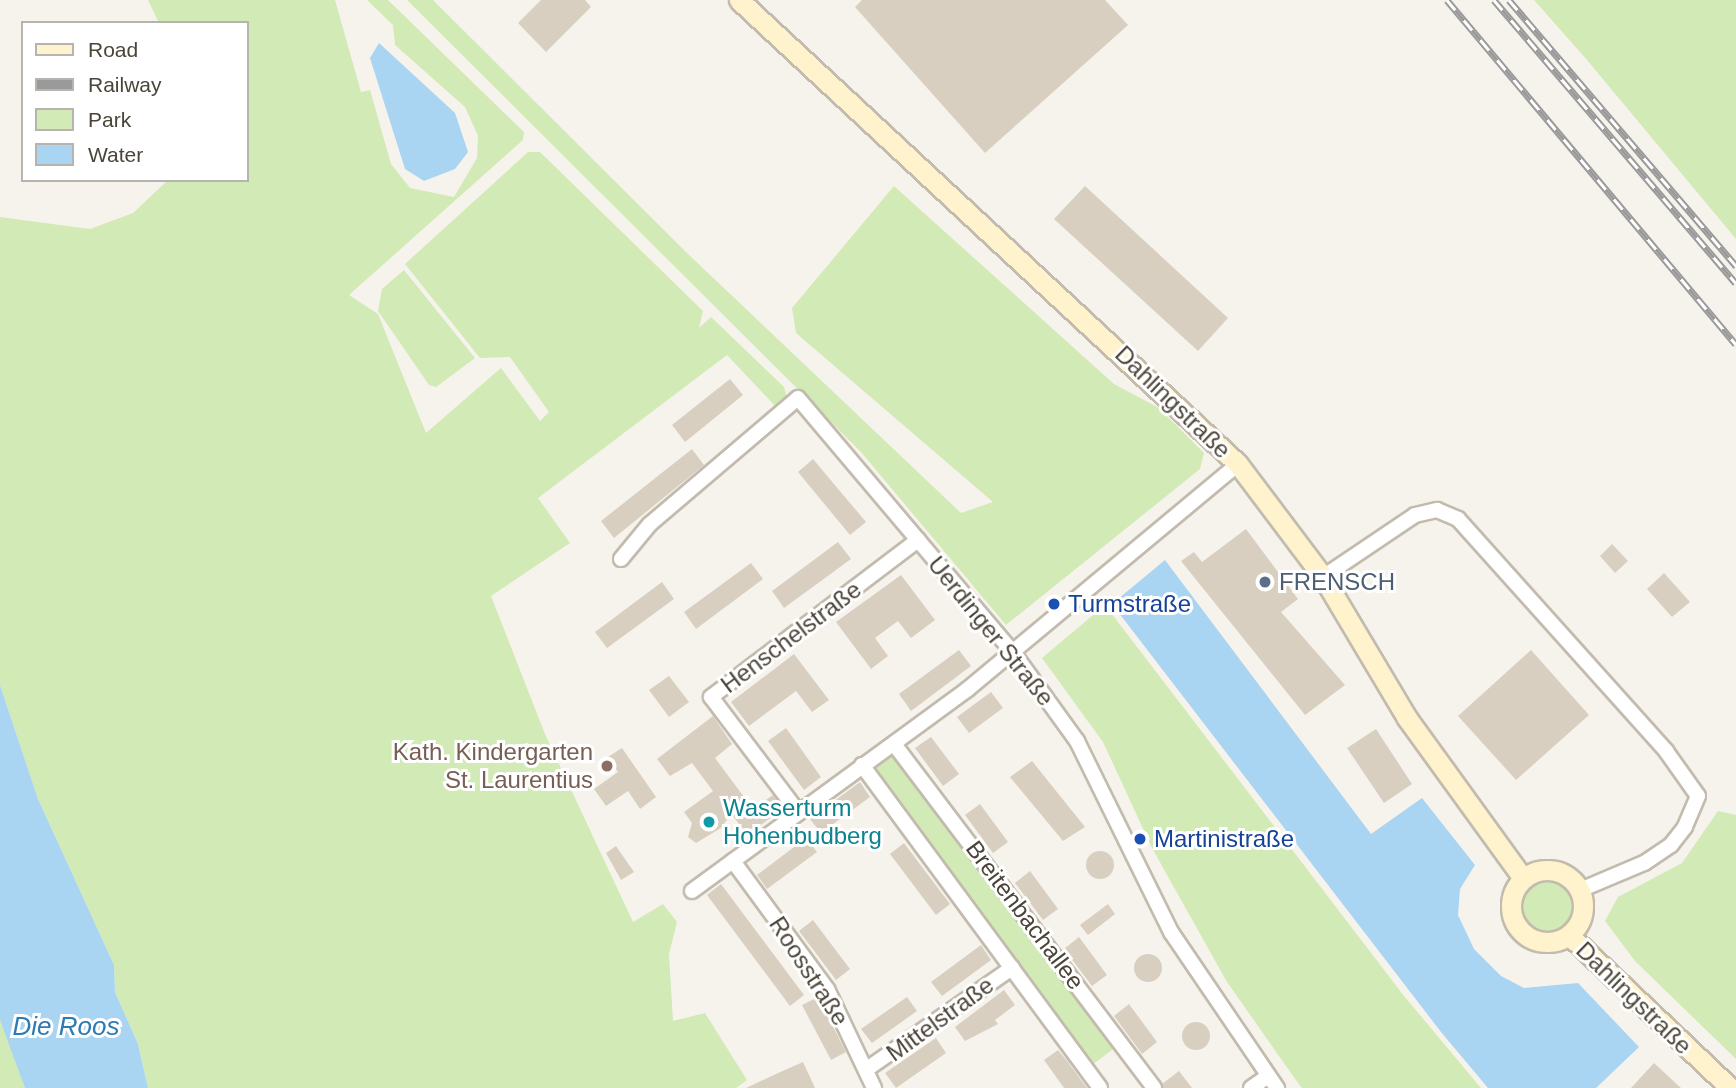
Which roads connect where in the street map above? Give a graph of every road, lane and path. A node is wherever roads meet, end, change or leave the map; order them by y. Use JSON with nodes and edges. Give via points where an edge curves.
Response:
{"nodes":[{"id":1,"x":739,"y":0,"type":"edge"},
{"id":2,"x":1238,"y":464,"type":"junction"},
{"id":3,"x":918,"y":540,"type":"junction"},
{"id":4,"x":621,"y":559,"type":"dead end"},
{"id":5,"x":1323,"y":577,"type":"junction"},
{"id":6,"x":1012,"y":651,"type":"junction"},
{"id":7,"x":894,"y":744,"type":"junction"},
{"id":8,"x":862,"y":765,"type":"junction"},
{"id":9,"x":798,"y":812,"type":"junction"},
{"id":10,"x":733,"y":861,"type":"junction"},
{"id":11,"x":1522,"y":877,"type":"junction"},
{"id":12,"x":1580,"y":890,"type":"junction"},
{"id":13,"x":692,"y":891,"type":"dead end"},
{"id":14,"x":1569,"y":935,"type":"junction"},
{"id":15,"x":1012,"y":968,"type":"junction"},
{"id":16,"x":867,"y":1069,"type":"junction"},
{"id":17,"x":1268,"y":1076,"type":"junction"},
{"id":18,"x":874,"y":1088,"type":"edge"},
{"id":19,"x":1100,"y":1088,"type":"edge"},
{"id":20,"x":1154,"y":1088,"type":"edge"},
{"id":21,"x":1251,"y":1088,"type":"edge"},
{"id":22,"x":1277,"y":1088,"type":"edge"},
{"id":23,"x":1730,"y":1088,"type":"edge"}],
"edges":[{"from":1,"to":2,"type":"street","name":"Dahlingstraße"},
{"from":2,"to":5,"type":"street","name":"Dahlingstraße"},
{"from":2,"to":6,"type":"street"},
{"from":3,"to":4,"type":"street","name":"Uerdinger Straße","via":[[798,398],[650,524]]},
{"from":3,"to":6,"type":"street","name":"Uerdinger Straße"},
{"from":3,"to":9,"type":"street","name":"Henschelstraße","via":[[711,697]]},
{"from":5,"to":11,"type":"street","name":"Dahlingstraße","via":[[1406,718]]},
{"from":5,"to":12,"type":"street","via":[[1415,515],[1437,510],[1458,519],[1666,751],[1698,796],[1685,827],[1671,845],[1644,863]]},
{"from":6,"to":7,"type":"street"},
{"from":6,"to":17,"type":"street","name":"Uerdinger Straße","via":[[1093,764],[1171,932]]},
{"from":7,"to":8,"type":"street"},
{"from":7,"to":20,"type":"street","name":"Breitenbachallee"},
{"from":8,"to":9,"type":"street"},
{"from":8,"to":15,"type":"street","name":"Breitenbachallee"},
{"from":9,"to":10,"type":"street"},
{"from":10,"to":13,"type":"street"},
{"from":10,"to":16,"type":"street","name":"Roosstraße","via":[[827,989]]},
{"from":11,"to":12,"type":"street","via":[[1553,870]]},
{"from":11,"to":14,"type":"street","name":"Dahlingstraße","via":[[1510,912],[1519,930],[1533,940],[1551,943]]},
{"from":12,"to":14,"type":"street","name":"Dahlingstraße","via":[[1583,909]]},
{"from":14,"to":23,"type":"street","name":"Dahlingstraße"},
{"from":15,"to":16,"type":"street","name":"Mittelstraße"},
{"from":15,"to":19,"type":"street","name":"Breitenbachallee"},
{"from":16,"to":18,"type":"street","name":"Roosstraße"},
{"from":17,"to":21,"type":"street"},
{"from":17,"to":22,"type":"street","name":"Uerdinger Straße"}]}
